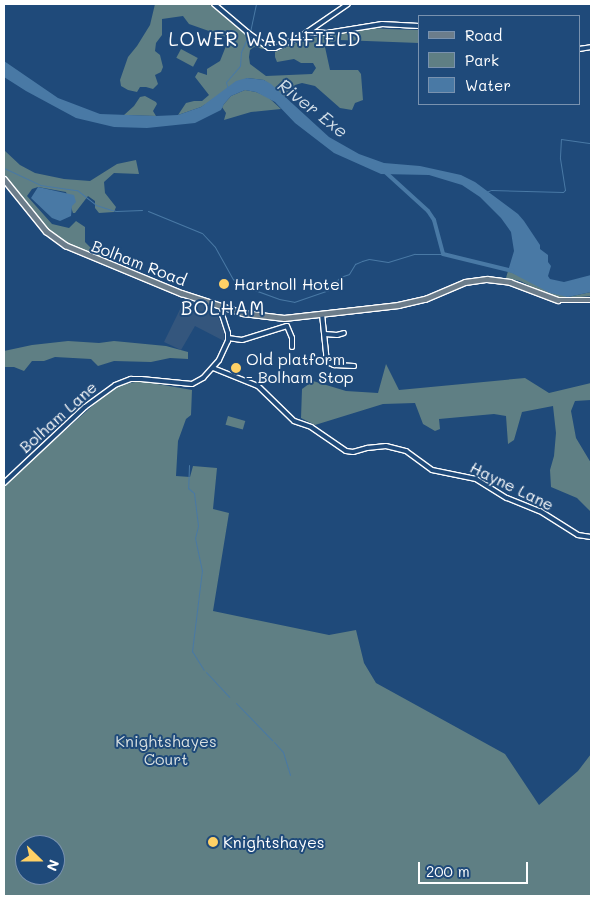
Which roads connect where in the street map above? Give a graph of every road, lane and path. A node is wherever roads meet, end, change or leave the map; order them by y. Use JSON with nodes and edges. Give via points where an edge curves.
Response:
{"nodes":[{"id":1,"x":214,"y":4,"type":"edge"},
{"id":2,"x":348,"y":4,"type":"edge"},
{"id":3,"x":418,"y":26,"type":"edge"},
{"id":4,"x":309,"y":32,"type":"junction"},
{"id":5,"x":4,"y":179,"type":"edge"},
{"id":6,"x":591,"y":300,"type":"edge"},
{"id":7,"x":223,"y":308,"type":"junction"},
{"id":8,"x":322,"y":314,"type":"junction"},
{"id":9,"x":344,"y":333,"type":"dead end"},
{"id":10,"x":325,"y":334,"type":"junction"},
{"id":11,"x":228,"y":338,"type":"junction"},
{"id":12,"x":292,"y":347,"type":"dead end"},
{"id":13,"x":354,"y":366,"type":"dead end"},
{"id":14,"x":213,"y":368,"type":"junction"},
{"id":15,"x":4,"y":483,"type":"edge"},
{"id":16,"x":591,"y":537,"type":"edge"}],
"edges":[{"from":1,"to":4,"type":"street","via":[[269,48]]},
{"from":2,"to":4,"type":"street"},
{"from":3,"to":4,"type":"street","via":[[382,24],[327,33]]},
{"from":5,"to":7,"type":"main road","name":"Bolham Road","via":[[46,232],[65,246]]},
{"from":6,"to":8,"type":"main road","name":"Bolham Road","via":[[558,300],[510,282],[487,279],[465,282],[407,303]]},
{"from":7,"to":8,"type":"main road","name":"Bolham Road","via":[[276,318]]},
{"from":7,"to":11,"type":"street","via":[[222,318]]},
{"from":8,"to":10,"type":"street"},
{"from":9,"to":10,"type":"street"},
{"from":10,"to":13,"type":"street","via":[[327,362],[348,369]]},
{"from":11,"to":12,"type":"street","via":[[242,340],[287,325]]},
{"from":11,"to":14,"type":"street","name":"Bolham Lane"},
{"from":14,"to":15,"type":"street","name":"Bolham Lane","via":[[195,384],[141,378],[115,385],[85,407]]},
{"from":14,"to":16,"type":"street","name":"Hayne Lane","via":[[258,386],[289,418],[311,426],[346,451],[386,446],[406,452],[432,470],[476,479],[507,498],[540,511],[578,535]]}]}
